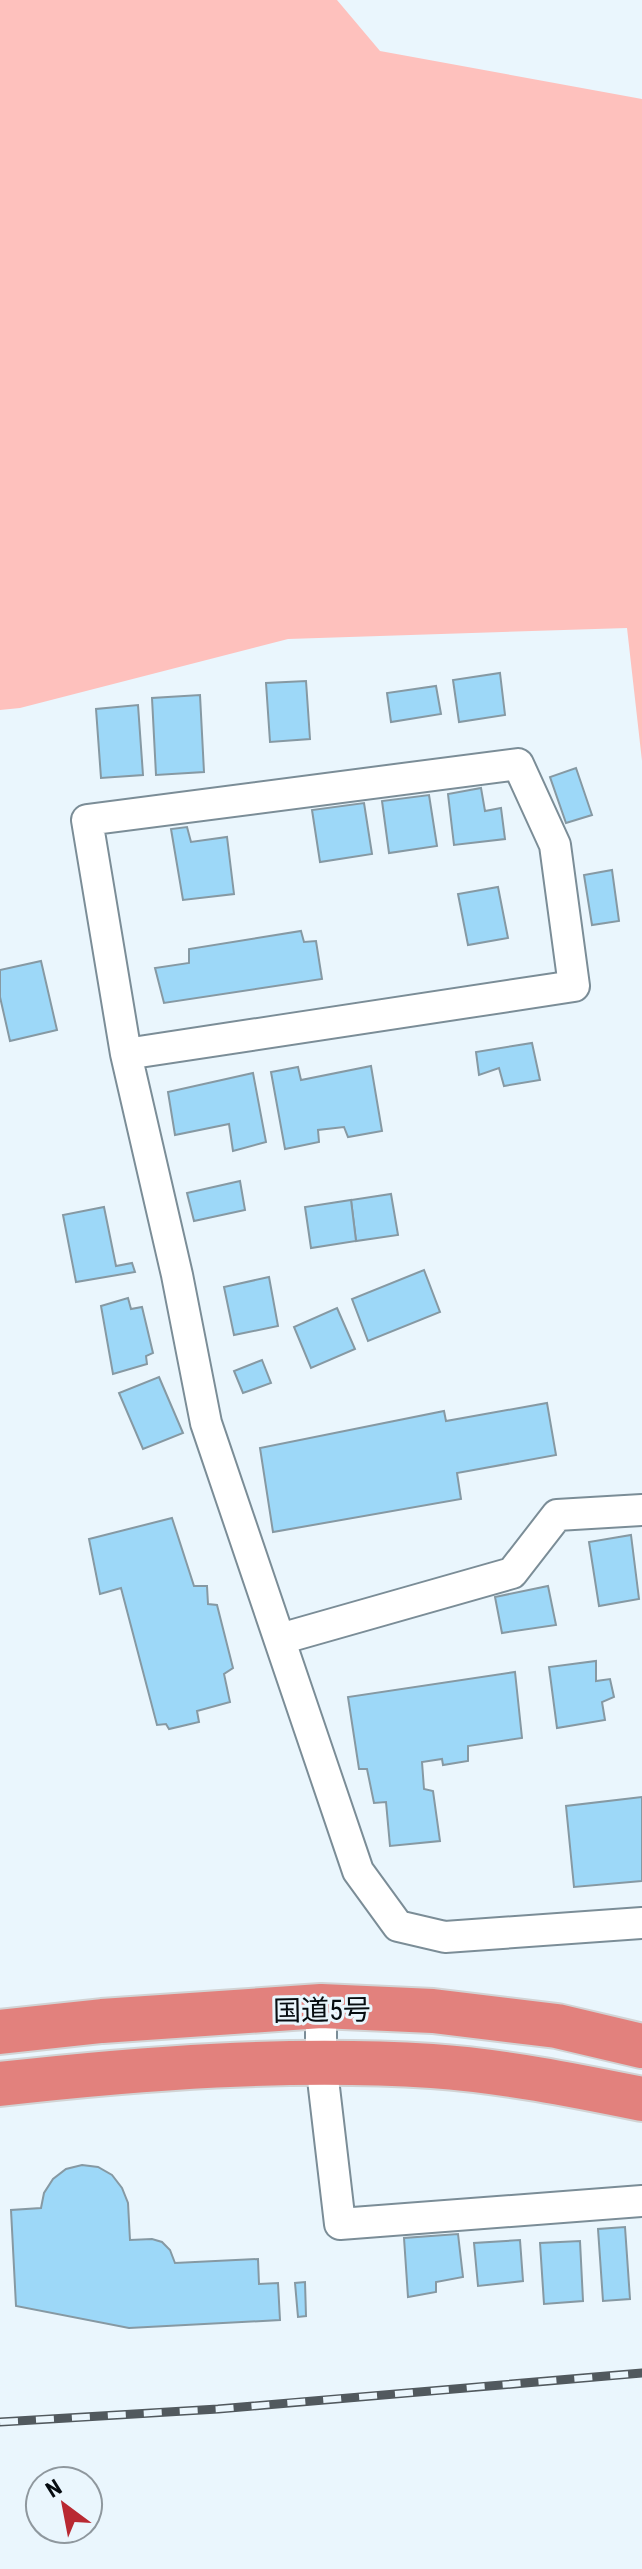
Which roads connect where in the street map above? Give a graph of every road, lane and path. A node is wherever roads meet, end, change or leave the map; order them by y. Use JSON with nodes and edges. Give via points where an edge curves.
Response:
{"nodes":[{"id":1,"x":126,"y":1054,"type":"junction"},
{"id":2,"x":642,"y":1510,"type":"edge"},
{"id":3,"x":280,"y":1639,"type":"junction"},
{"id":4,"x":642,"y":1923,"type":"edge"},
{"id":5,"x":321,"y":2006,"type":"junction"},
{"id":6,"x":0,"y":2032,"type":"edge"},
{"id":7,"x":642,"y":2046,"type":"edge"},
{"id":8,"x":321,"y":2062,"type":"junction"},
{"id":9,"x":0,"y":2084,"type":"edge"},
{"id":10,"x":642,"y":2099,"type":"edge"},
{"id":11,"x":642,"y":2201,"type":"edge"}],
"edges":[{"from":1,"to":1,"type":"street","via":[[574,986],[555,845],[518,764],[87,820]]},
{"from":1,"to":3,"type":"street","via":[[206,1423]]},
{"from":2,"to":3,"type":"street","via":[[557,1515],[512,1573]]},
{"from":3,"to":4,"type":"street","via":[[358,1871],[398,1926],[445,1937]]},
{"from":5,"to":6,"type":"highway","name":"国道5号"},
{"from":5,"to":7,"type":"highway","name":"国道5号","via":[[433,2011],[557,2026]]},
{"from":5,"to":8,"type":"street"},
{"from":8,"to":9,"type":"highway","name":"国道5号","via":[[107,2072]]},
{"from":8,"to":10,"type":"highway","name":"国道5号","via":[[434,2066],[536,2078]]},
{"from":8,"to":11,"type":"street","via":[[340,2224]]}]}
